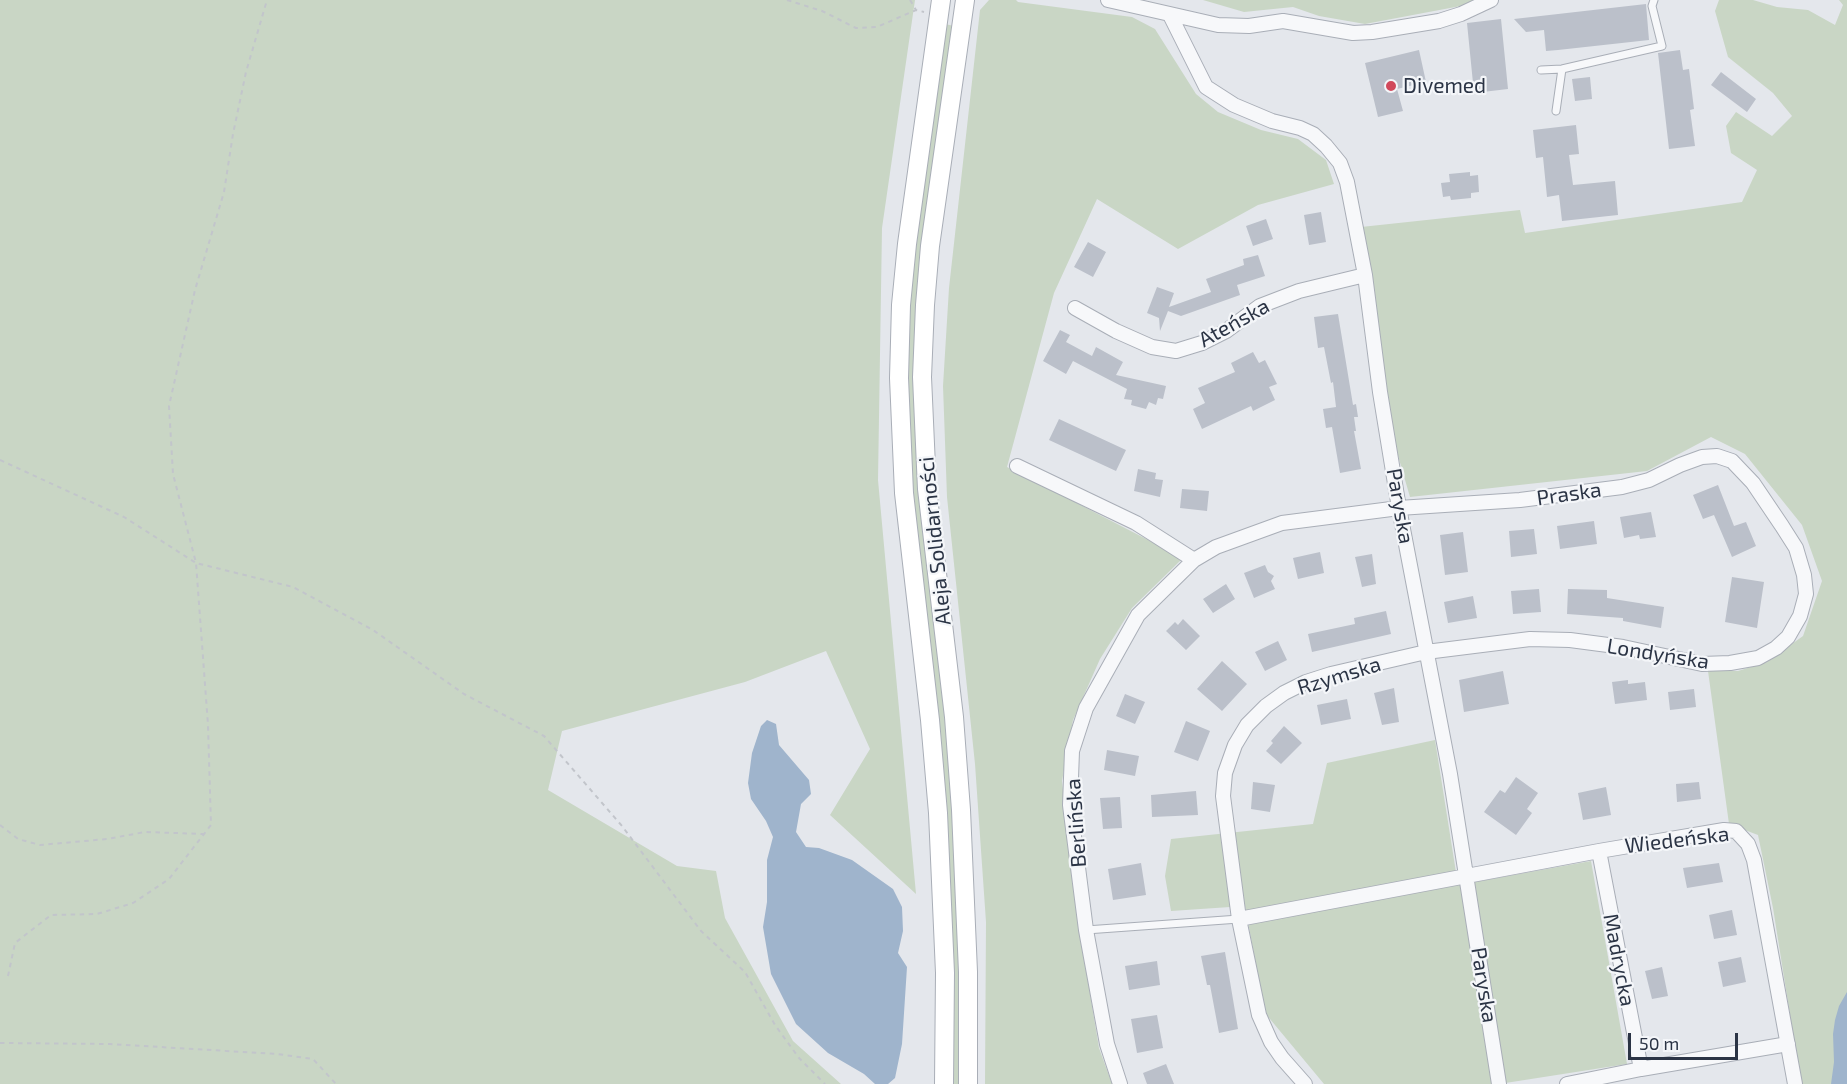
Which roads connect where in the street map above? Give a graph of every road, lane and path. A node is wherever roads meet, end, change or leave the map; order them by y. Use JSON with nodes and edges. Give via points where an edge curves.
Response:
{"nodes":[{"id":1,"x":267,"y":0,"type":"edge"},
{"id":2,"x":787,"y":0,"type":"edge"},
{"id":3,"x":910,"y":0,"type":"edge"},
{"id":4,"x":941,"y":0,"type":"edge"},
{"id":5,"x":965,"y":0,"type":"edge"},
{"id":6,"x":1107,"y":0,"type":"edge"},
{"id":7,"x":1491,"y":0,"type":"edge"},
{"id":8,"x":1654,"y":0,"type":"edge"},
{"id":9,"x":916,"y":10,"type":"junction"},
{"id":10,"x":927,"y":12,"type":"dead end"},
{"id":11,"x":1170,"y":15,"type":"junction"},
{"id":12,"x":1562,"y":69,"type":"junction"},
{"id":13,"x":1541,"y":70,"type":"dead end"},
{"id":14,"x":1556,"y":111,"type":"dead end"},
{"id":15,"x":1365,"y":275,"type":"junction"},
{"id":16,"x":1075,"y":308,"type":"dead end"},
{"id":17,"x":0,"y":460,"type":"edge"},
{"id":18,"x":1732,"y":461,"type":"joint"},
{"id":19,"x":1017,"y":466,"type":"dead end"},
{"id":20,"x":1400,"y":508,"type":"junction"},
{"id":21,"x":1194,"y":560,"type":"junction"},
{"id":22,"x":196,"y":563,"type":"junction"},
{"id":23,"x":1426,"y":652,"type":"junction"},
{"id":24,"x":0,"y":825,"type":"edge"},
{"id":25,"x":204,"y":834,"type":"junction"},
{"id":26,"x":1599,"y":850,"type":"junction"},
{"id":27,"x":1466,"y":876,"type":"junction"},
{"id":28,"x":1239,"y":919,"type":"junction"},
{"id":29,"x":1086,"y":930,"type":"junction"},
{"id":30,"x":8,"y":976,"type":"dead end"},
{"id":31,"x":0,"y":1043,"type":"edge"},
{"id":32,"x":1788,"y":1044,"type":"junction"},
{"id":33,"x":1641,"y":1069,"type":"junction"},
{"id":34,"x":336,"y":1084,"type":"edge"},
{"id":35,"x":825,"y":1084,"type":"edge"},
{"id":36,"x":944,"y":1084,"type":"edge"},
{"id":37,"x":968,"y":1084,"type":"edge"},
{"id":38,"x":1120,"y":1084,"type":"edge"},
{"id":39,"x":1305,"y":1084,"type":"edge"},
{"id":40,"x":1499,"y":1084,"type":"edge"},
{"id":41,"x":1567,"y":1084,"type":"edge"},
{"id":42,"x":1795,"y":1084,"type":"edge"}],
"edges":[{"from":1,"to":22,"type":"path","via":[[246,72],[224,192],[195,290],[169,406],[173,474]]},
{"from":2,"to":9,"type":"path","via":[[822,10],[856,28],[877,27]]},
{"from":3,"to":9,"type":"path"},
{"from":4,"to":36,"type":"main road","name":"Aleja Solidarności","via":[[907,244],[898,378],[904,493],[938,813],[945,973]]},
{"from":5,"to":37,"type":"main road","name":"Aleja Solidarności","via":[[928,267],[922,377],[927,489],[961,810]]},
{"from":6,"to":11,"type":"street"},
{"from":7,"to":11,"type":"street","via":[[1439,21],[1353,33],[1283,21],[1234,27]]},
{"from":8,"to":12,"type":"lane","via":[[1662,46]]},
{"from":9,"to":10,"type":"path"},
{"from":11,"to":15,"type":"street","name":"Paryska","via":[[1206,87],[1272,122],[1313,134],[1340,163]]},
{"from":12,"to":13,"type":"lane"},
{"from":12,"to":14,"type":"lane"},
{"from":15,"to":16,"type":"street","name":"Ateńska","via":[[1290,294],[1260,306],[1226,331],[1176,351],[1152,347]]},
{"from":15,"to":20,"type":"street","name":"Paryska"},
{"from":17,"to":22,"type":"path","via":[[124,517]]},
{"from":18,"to":20,"type":"street","name":"Praska","via":[[1702,457],[1622,487],[1520,500]]},
{"from":18,"to":23,"type":"street","name":"Londyńska","via":[[1753,483],[1782,526],[1796,548],[1804,574],[1806,594],[1800,616],[1776,648],[1758,658],[1702,664],[1570,640],[1530,639]]},
{"from":19,"to":21,"type":"street","via":[[1136,523]]},
{"from":20,"to":21,"type":"street","name":"Berlińska","via":[[1282,523],[1216,547]]},
{"from":20,"to":23,"type":"street","name":"Paryska"},
{"from":21,"to":29,"type":"street","name":"Berlińska","via":[[1138,615],[1086,708],[1072,751],[1070,805]]},
{"from":22,"to":25,"type":"path","via":[[211,825]]},
{"from":22,"to":35,"type":"path","via":[[293,587],[373,630],[464,694],[544,736],[622,826],[701,931],[745,972],[775,1025],[799,1058]]},
{"from":23,"to":27,"type":"street","name":"Paryska"},
{"from":23,"to":28,"type":"street","name":"Rzymska","via":[[1306,682],[1275,699],[1247,725],[1235,745],[1223,796]]},
{"from":24,"to":25,"type":"path","via":[[18,839],[40,845],[146,832]]},
{"from":25,"to":30,"type":"path","via":[[169,879],[133,903],[97,914],[51,915],[15,943]]},
{"from":26,"to":27,"type":"street","name":"Wiedeńska"},
{"from":26,"to":32,"type":"street","name":"Wiedeńska","via":[[1737,831],[1754,860]]},
{"from":26,"to":33,"type":"street","name":"Madrycka"},
{"from":27,"to":28,"type":"street"},
{"from":27,"to":40,"type":"street","name":"Paryska"},
{"from":28,"to":29,"type":"lane"},
{"from":28,"to":39,"type":"street","name":"Rzymska","via":[[1259,1015],[1271,1042]]},
{"from":29,"to":38,"type":"street","name":"Berlińska","via":[[1107,1044]]},
{"from":31,"to":34,"type":"path","via":[[110,1044],[277,1054],[313,1059]]},
{"from":32,"to":33,"type":"street"},
{"from":32,"to":42,"type":"street","name":"Wiedeńska"},
{"from":33,"to":41,"type":"street"}]}
